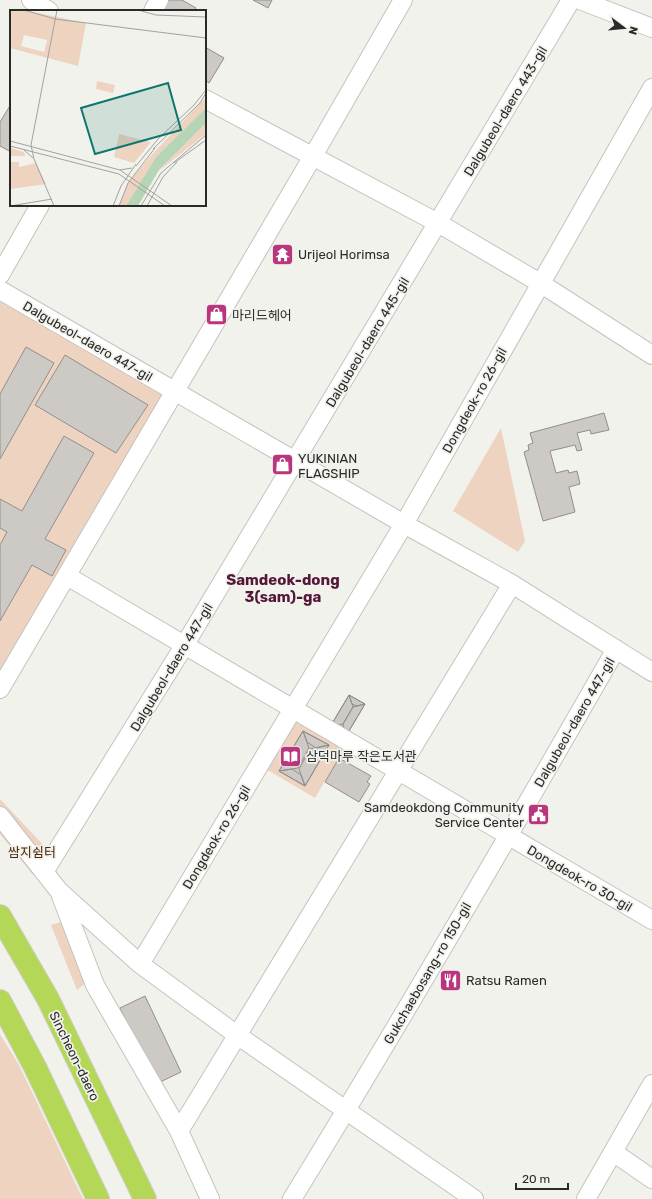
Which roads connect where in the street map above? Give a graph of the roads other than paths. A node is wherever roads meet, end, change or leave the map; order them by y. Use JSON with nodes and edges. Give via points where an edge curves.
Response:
{"nodes":[{"id":1,"x":31,"y":0,"type":"edge"},
{"id":2,"x":159,"y":0,"type":"edge"},
{"id":3,"x":403,"y":0,"type":"edge"},
{"id":4,"x":571,"y":0,"type":"edge"},
{"id":5,"x":580,"y":0,"type":"edge"},
{"id":6,"x":47,"y":10,"type":"edge"},
{"id":7,"x":154,"y":10,"type":"edge"},
{"id":8,"x":652,"y":28,"type":"edge"},
{"id":9,"x":652,"y":88,"type":"edge"},
{"id":10,"x":206,"y":100,"type":"edge"},
{"id":11,"x":313,"y":156,"type":"junction"},
{"id":12,"x":39,"y":206,"type":"edge"},
{"id":13,"x":438,"y":223,"type":"junction"},
{"id":14,"x":0,"y":275,"type":"edge"},
{"id":15,"x":540,"y":283,"type":"junction"},
{"id":16,"x":0,"y":290,"type":"edge"},
{"id":17,"x":652,"y":355,"type":"edge"},
{"id":18,"x":176,"y":392,"type":"junction"},
{"id":19,"x":295,"y":461,"type":"junction"},
{"id":20,"x":404,"y":524,"type":"junction"},
{"id":21,"x":67,"y":576,"type":"junction"},
{"id":22,"x":512,"y":584,"type":"junction"},
{"id":23,"x":184,"y":646,"type":"junction"},
{"id":24,"x":616,"y":649,"type":"junction"},
{"id":25,"x":652,"y":672,"type":"edge"},
{"id":26,"x":0,"y":689,"type":"edge"},
{"id":27,"x":293,"y":710,"type":"junction"},
{"id":28,"x":398,"y":771,"type":"junction"},
{"id":29,"x":0,"y":816,"type":"edge"},
{"id":30,"x":508,"y":836,"type":"junction"},
{"id":31,"x":44,"y":872,"type":"junction"},
{"id":32,"x":59,"y":891,"type":"junction"},
{"id":33,"x":0,"y":916,"type":"edge"},
{"id":34,"x":652,"y":920,"type":"edge"},
{"id":35,"x":140,"y":964,"type":"junction"},
{"id":36,"x":0,"y":1002,"type":"edge"},
{"id":37,"x":237,"y":1035,"type":"junction"},
{"id":38,"x":652,"y":1084,"type":"edge"},
{"id":39,"x":346,"y":1110,"type":"junction"},
{"id":40,"x":179,"y":1131,"type":"junction"},
{"id":41,"x":613,"y":1152,"type":"junction"},
{"id":42,"x":652,"y":1179,"type":"edge"},
{"id":43,"x":98,"y":1199,"type":"edge"},
{"id":44,"x":145,"y":1199,"type":"edge"},
{"id":45,"x":210,"y":1199,"type":"edge"},
{"id":46,"x":292,"y":1199,"type":"edge"},
{"id":47,"x":474,"y":1199,"type":"edge"},
{"id":48,"x":586,"y":1199,"type":"edge"}],
"edges":[{"from":1,"to":6,"type":"street"},
{"from":2,"to":7,"type":"street"},
{"from":3,"to":11,"type":"street"},
{"from":4,"to":13,"type":"street","name":"Dalgubeol-daero 443-gil"},
{"from":5,"to":8,"type":"street"},
{"from":9,"to":15,"type":"street","name":"Dongdeok-ro 26-gil"},
{"from":10,"to":11,"type":"street"},
{"from":11,"to":13,"type":"street"},
{"from":11,"to":18,"type":"street"},
{"from":12,"to":14,"type":"street"},
{"from":13,"to":15,"type":"street"},
{"from":13,"to":19,"type":"street","name":"Dalgubeol-daero 445-gil"},
{"from":15,"to":17,"type":"street"},
{"from":15,"to":20,"type":"street","name":"Dongdeok-ro 26-gil"},
{"from":16,"to":18,"type":"street","name":"Dalgubeol-daero 447-gil"},
{"from":18,"to":19,"type":"street","name":"Dalgubeol-daero 447-gil"},
{"from":18,"to":21,"type":"street"},
{"from":19,"to":20,"type":"street","name":"Dalgubeol-daero 447-gil"},
{"from":19,"to":23,"type":"street","name":"Dalgubeol-daero 447-gil"},
{"from":20,"to":22,"type":"street","name":"Dalgubeol-daero 447-gil"},
{"from":20,"to":27,"type":"street","name":"Dongdeok-ro 26-gil"},
{"from":21,"to":23,"type":"street"},
{"from":21,"to":26,"type":"street"},
{"from":22,"to":24,"type":"street","name":"Dalgubeol-daero 447-gil"},
{"from":22,"to":28,"type":"street"},
{"from":23,"to":27,"type":"street"},
{"from":23,"to":31,"type":"street","name":"Dalgubeol-daero 447-gil"},
{"from":24,"to":25,"type":"street","name":"Dalgubeol-daero 447-gil"},
{"from":24,"to":30,"type":"street","name":"Dalgubeol-daero 447-gil"},
{"from":27,"to":28,"type":"street"},
{"from":27,"to":35,"type":"street","name":"Dongdeok-ro 26-gil"},
{"from":28,"to":30,"type":"street"},
{"from":28,"to":37,"type":"street"},
{"from":29,"to":31,"type":"street"},
{"from":30,"to":34,"type":"street","name":"Dongdeok-ro 30-gil"},
{"from":30,"to":39,"type":"street","name":"Gukchaebosang-ro 150-gil"},
{"from":31,"to":32,"type":"street"},
{"from":32,"to":35,"type":"street"},
{"from":32,"to":40,"type":"street","via":[[95,985]]},
{"from":33,"to":44,"type":"highway","name":"Sincheon-daero","via":[[48,999]]},
{"from":35,"to":37,"type":"street"},
{"from":36,"to":43,"type":"highway","via":[[35,1067]]},
{"from":37,"to":39,"type":"street"},
{"from":37,"to":40,"type":"street"},
{"from":38,"to":41,"type":"street"},
{"from":39,"to":46,"type":"street","name":"Gukchaebosang-ro 150-gil"},
{"from":39,"to":47,"type":"street"},
{"from":40,"to":45,"type":"street"},
{"from":41,"to":42,"type":"street"},
{"from":41,"to":48,"type":"street"}]}
